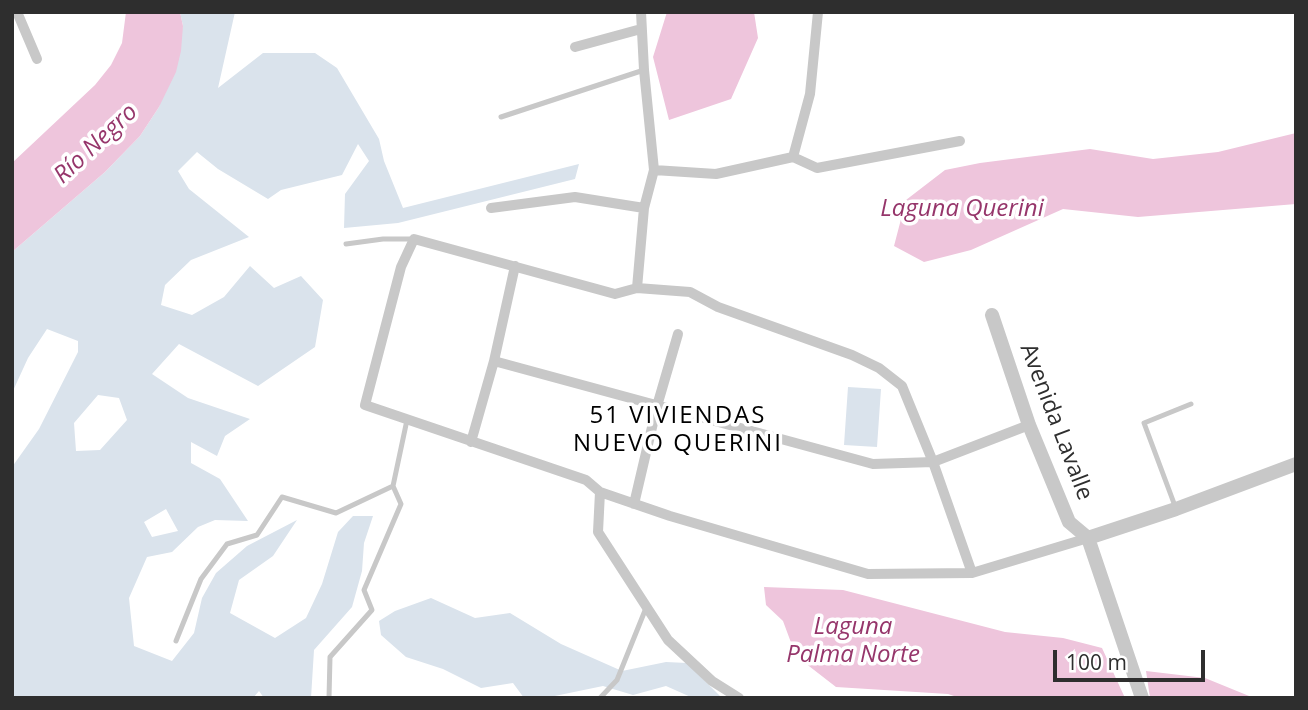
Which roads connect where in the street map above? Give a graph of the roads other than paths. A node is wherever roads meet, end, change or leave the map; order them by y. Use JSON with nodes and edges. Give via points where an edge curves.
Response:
{"nodes":[{"id":1,"x":17,"y":12,"type":"edge"},
{"id":2,"x":641,"y":12,"type":"edge"},
{"id":3,"x":818,"y":12,"type":"edge"},
{"id":4,"x":641,"y":29,"type":"junction"},
{"id":5,"x":575,"y":47,"type":"dead end"},
{"id":6,"x":37,"y":59,"type":"dead end"},
{"id":7,"x":643,"y":70,"type":"junction"},
{"id":8,"x":501,"y":117,"type":"dead end"},
{"id":9,"x":960,"y":141,"type":"dead end"},
{"id":10,"x":793,"y":157,"type":"junction"},
{"id":11,"x":654,"y":170,"type":"junction"},
{"id":12,"x":491,"y":208,"type":"dead end"},
{"id":13,"x":644,"y":208,"type":"junction"},
{"id":14,"x":414,"y":239,"type":"junction"},
{"id":15,"x":345,"y":244,"type":"dead end"},
{"id":16,"x":515,"y":266,"type":"junction"},
{"id":17,"x":637,"y":288,"type":"junction"},
{"id":18,"x":992,"y":315,"type":"dead end"},
{"id":19,"x":678,"y":334,"type":"dead end"},
{"id":20,"x":494,"y":361,"type":"junction"},
{"id":21,"x":1191,"y":404,"type":"dead end"},
{"id":22,"x":657,"y":406,"type":"junction"},
{"id":23,"x":407,"y":420,"type":"junction"},
{"id":24,"x":1029,"y":425,"type":"junction"},
{"id":25,"x":471,"y":442,"type":"junction"},
{"id":26,"x":933,"y":462,"type":"junction"},
{"id":27,"x":1296,"y":464,"type":"edge"},
{"id":28,"x":393,"y":486,"type":"junction"},
{"id":29,"x":600,"y":492,"type":"junction"},
{"id":30,"x":634,"y":504,"type":"junction"},
{"id":31,"x":1176,"y":509,"type":"junction"},
{"id":32,"x":1088,"y":538,"type":"junction"},
{"id":33,"x":972,"y":573,"type":"junction"},
{"id":34,"x":646,"y":608,"type":"junction"},
{"id":35,"x":176,"y":641,"type":"dead end"},
{"id":36,"x":1142,"y":696,"type":"edge"},
{"id":37,"x":329,"y":698,"type":"edge"},
{"id":38,"x":600,"y":698,"type":"edge"},
{"id":39,"x":739,"y":698,"type":"edge"}],
"edges":[{"from":1,"to":6,"type":"street"},
{"from":2,"to":4,"type":"street"},
{"from":3,"to":10,"type":"street","via":[[810,94]]},
{"from":4,"to":5,"type":"street"},
{"from":4,"to":7,"type":"street"},
{"from":7,"to":8,"type":"lane"},
{"from":7,"to":11,"type":"street"},
{"from":9,"to":10,"type":"street","via":[[817,167]]},
{"from":10,"to":11,"type":"street","via":[[716,174]]},
{"from":11,"to":13,"type":"street"},
{"from":12,"to":13,"type":"street","via":[[575,197]]},
{"from":13,"to":17,"type":"street"},
{"from":14,"to":15,"type":"lane"},
{"from":14,"to":16,"type":"street"},
{"from":14,"to":23,"type":"street","via":[[401,267],[365,405]]},
{"from":16,"to":17,"type":"street","via":[[615,294]]},
{"from":16,"to":20,"type":"street"},
{"from":17,"to":26,"type":"street","via":[[690,292],[879,368],[902,386]]},
{"from":18,"to":24,"type":"street","name":"Avenida Lavalle"},
{"from":19,"to":22,"type":"street"},
{"from":20,"to":22,"type":"street"},
{"from":20,"to":25,"type":"street"},
{"from":21,"to":31,"type":"lane","via":[[1144,423]]},
{"from":22,"to":26,"type":"street","via":[[873,464]]},
{"from":22,"to":30,"type":"street"},
{"from":23,"to":25,"type":"street"},
{"from":23,"to":28,"type":"lane"},
{"from":24,"to":26,"type":"street"},
{"from":24,"to":32,"type":"street","name":"Avenida Lavalle","via":[[1069,522]]},
{"from":25,"to":29,"type":"street","via":[[586,480]]},
{"from":26,"to":33,"type":"street"},
{"from":27,"to":31,"type":"street"},
{"from":28,"to":35,"type":"lane","via":[[337,513],[282,497],[257,535],[227,544],[201,579]]},
{"from":28,"to":37,"type":"lane","via":[[401,504],[364,590],[372,610],[330,657]]},
{"from":29,"to":30,"type":"street"},
{"from":29,"to":34,"type":"street","via":[[598,533]]},
{"from":30,"to":33,"type":"street","via":[[869,574]]},
{"from":31,"to":32,"type":"street"},
{"from":32,"to":33,"type":"street"},
{"from":32,"to":36,"type":"street","name":"Avenida Lavalle"},
{"from":34,"to":38,"type":"lane","via":[[617,680]]},
{"from":34,"to":39,"type":"street","via":[[667,640],[712,681]]}]}
